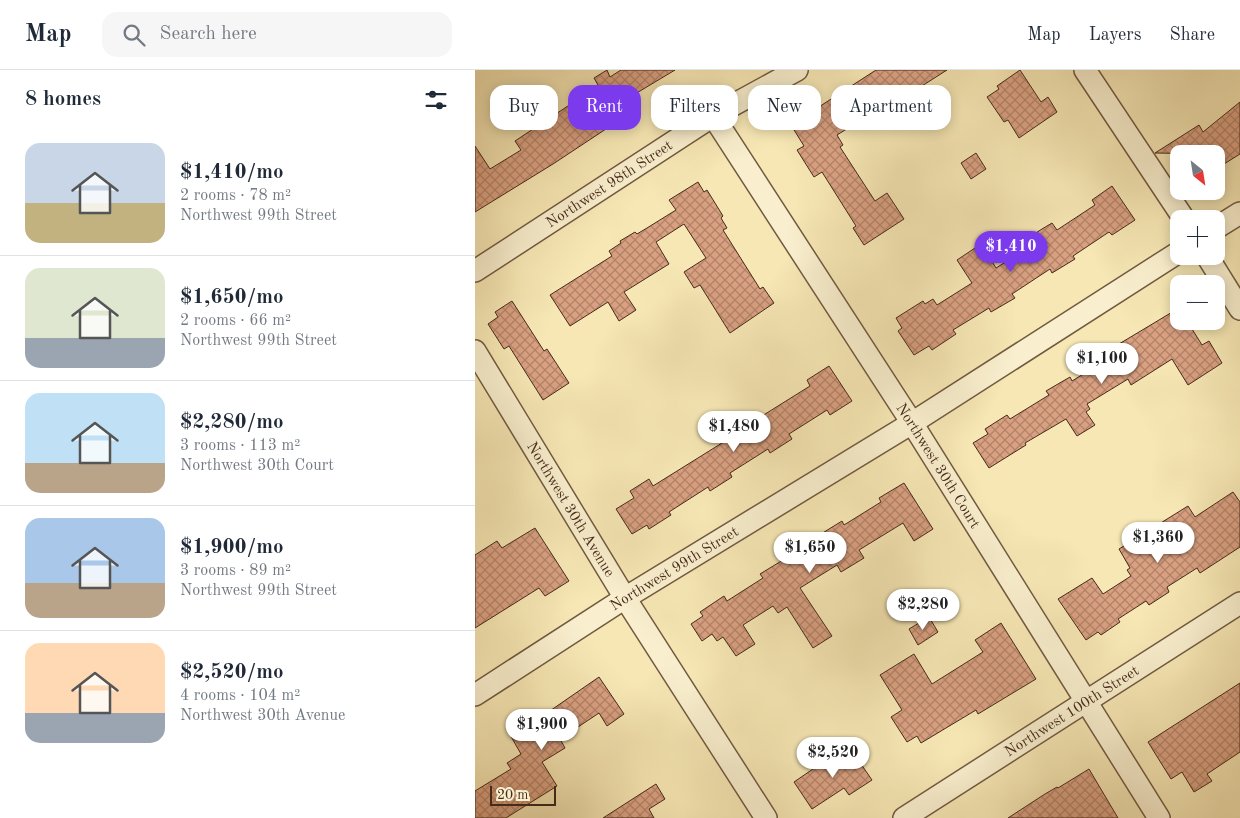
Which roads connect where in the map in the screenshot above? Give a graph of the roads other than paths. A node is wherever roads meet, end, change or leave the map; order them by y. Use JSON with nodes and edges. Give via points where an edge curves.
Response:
{"nodes":[{"id":1,"x":797,"y":70,"type":"edge"},
{"id":2,"x":1085,"y":70,"type":"edge"},
{"id":3,"x":738,"y":102,"type":"edge"},
{"id":4,"x":692,"y":130,"type":"edge"},
{"id":5,"x":722,"y":130,"type":"edge"},
{"id":6,"x":1177,"y":210,"type":"edge"},
{"id":7,"x":1240,"y":212,"type":"edge"},
{"id":8,"x":1225,"y":222,"type":"edge"},
{"id":9,"x":1170,"y":258,"type":"edge"},
{"id":10,"x":1213,"y":265,"type":"edge"},
{"id":11,"x":475,"y":271,"type":"edge"},
{"id":12,"x":1240,"y":309,"type":"edge"},
{"id":13,"x":475,"y":351,"type":"edge"},
{"id":14,"x":912,"y":423,"type":"junction"},
{"id":15,"x":625,"y":598,"type":"junction"},
{"id":16,"x":1240,"y":603,"type":"edge"},
{"id":17,"x":475,"y":694,"type":"edge"},
{"id":18,"x":1086,"y":702,"type":"junction"},
{"id":19,"x":766,"y":818,"type":"edge"},
{"id":20,"x":904,"y":818,"type":"edge"},
{"id":21,"x":1159,"y":818,"type":"edge"}],
"edges":[{"from":1,"to":3,"type":"street","name":"Northwest 98th Street"},
{"from":2,"to":6,"type":"street"},
{"from":4,"to":11,"type":"street","name":"Northwest 98th Street"},
{"from":5,"to":14,"type":"street","name":"Northwest 30th Court"},
{"from":7,"to":8,"type":"street"},
{"from":9,"to":14,"type":"street","name":"Northwest 99th Street"},
{"from":10,"to":12,"type":"street"},
{"from":13,"to":15,"type":"street","name":"Northwest 30th Avenue"},
{"from":14,"to":15,"type":"street","name":"Northwest 99th Street"},
{"from":14,"to":18,"type":"street","name":"Northwest 30th Court"},
{"from":15,"to":17,"type":"street","name":"Northwest 99th Street"},
{"from":15,"to":19,"type":"street","name":"Northwest 30th Avenue"},
{"from":16,"to":18,"type":"street","name":"Northwest 100th Street"},
{"from":18,"to":20,"type":"street","name":"Northwest 100th Street"},
{"from":18,"to":21,"type":"street","name":"Northwest 30th Court"}]}
